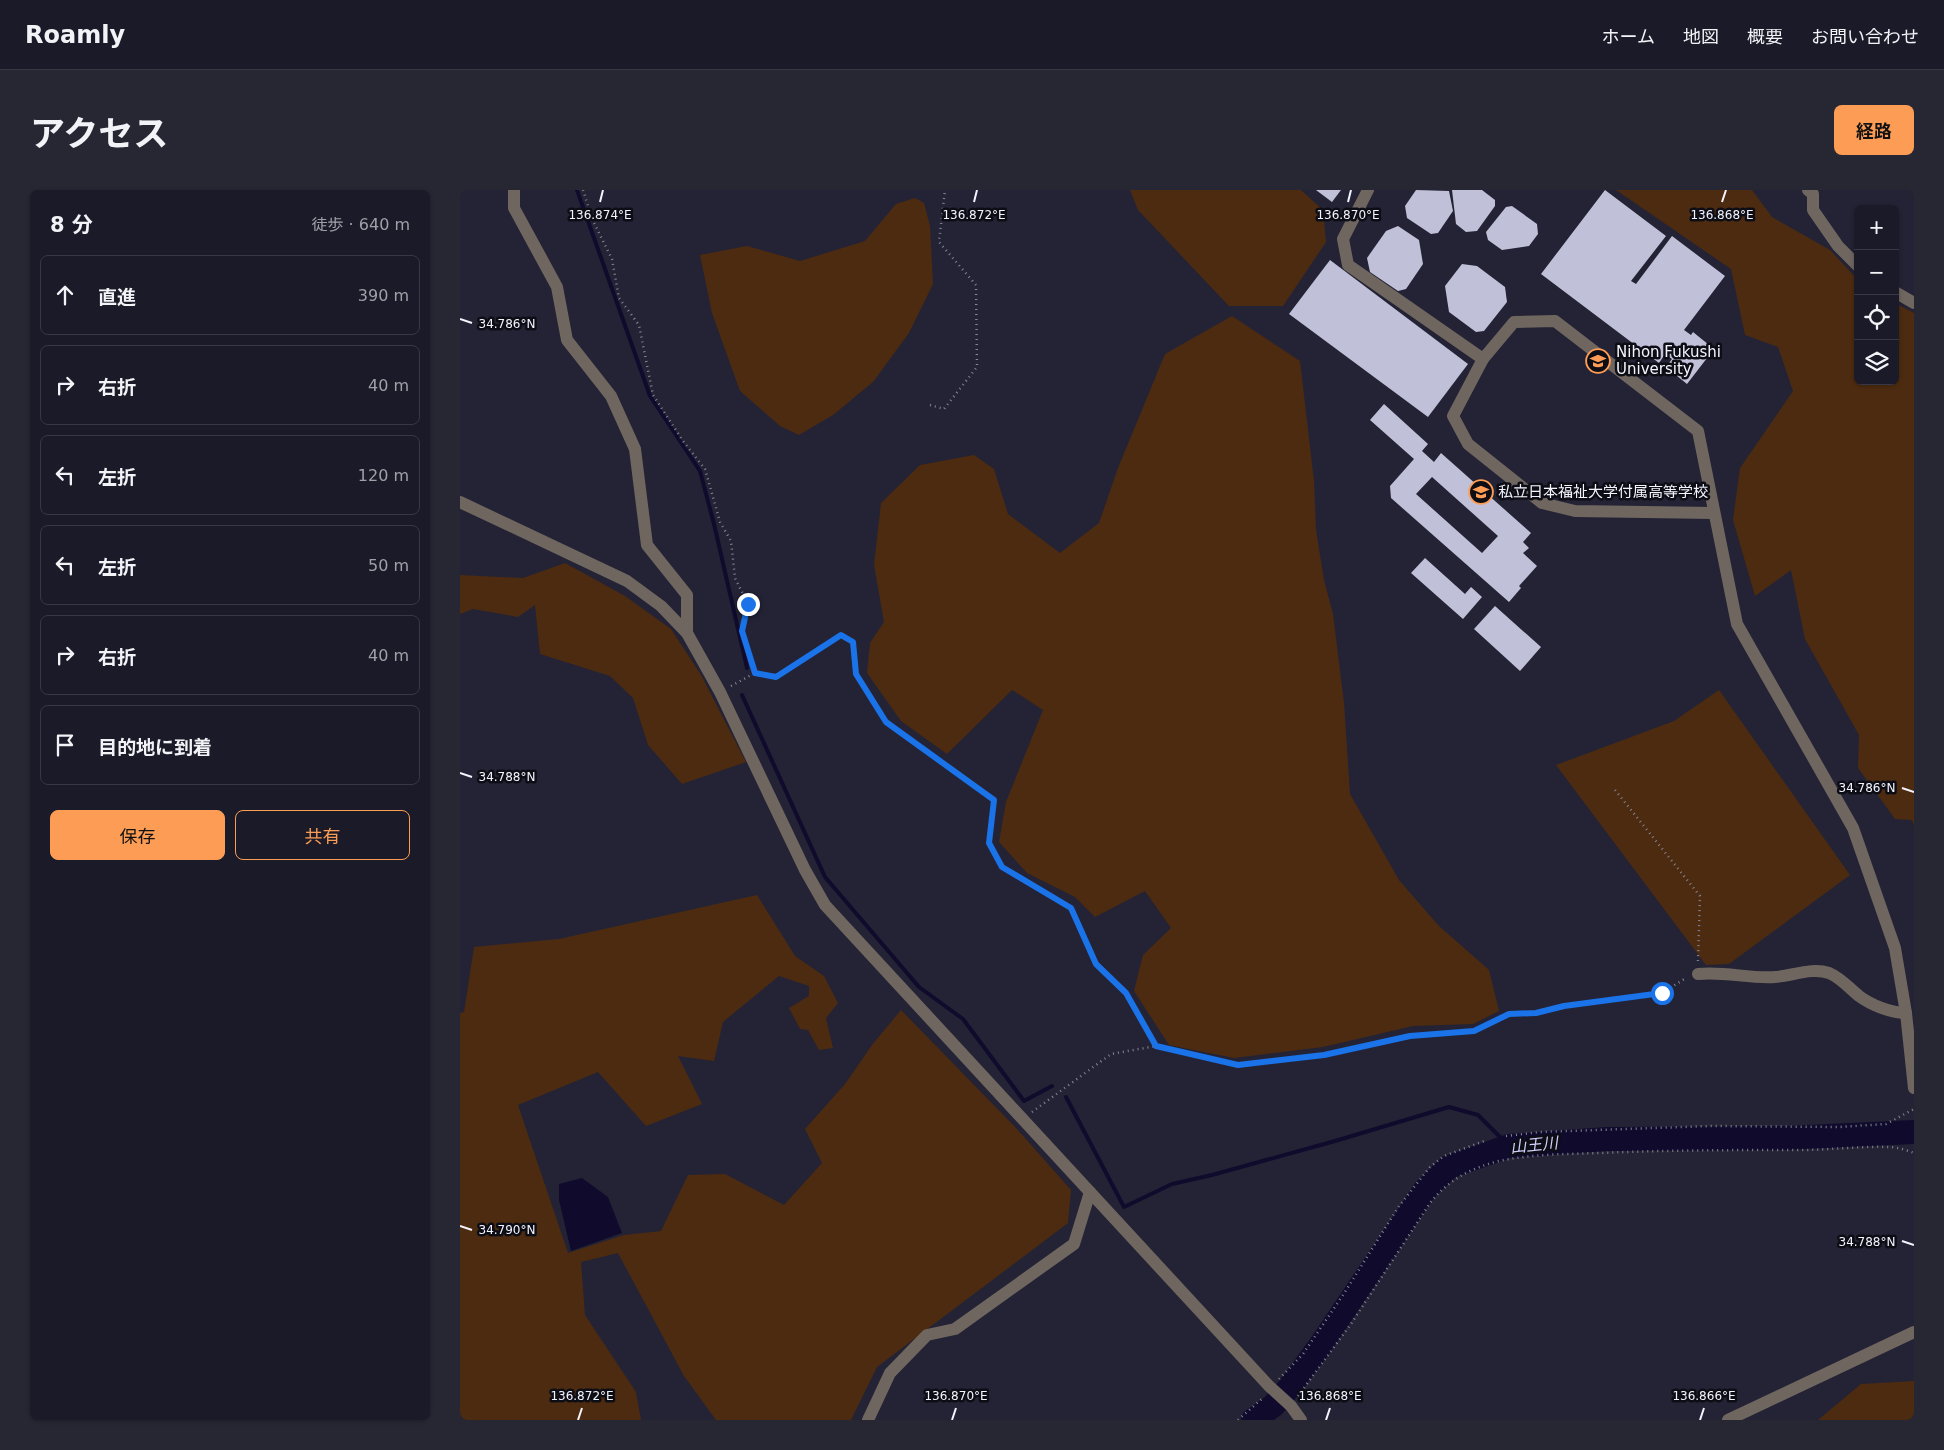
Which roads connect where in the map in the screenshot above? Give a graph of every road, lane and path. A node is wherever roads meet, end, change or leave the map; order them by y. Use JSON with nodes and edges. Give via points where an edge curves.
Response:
{"nodes":[{"id":1,"x":514,"y":190,"type":"edge"},
{"id":2,"x":583,"y":190,"type":"edge"},
{"id":3,"x":945,"y":190,"type":"edge"},
{"id":4,"x":1368,"y":190,"type":"edge"},
{"id":5,"x":1808,"y":190,"type":"edge"},
{"id":6,"x":1854,"y":262,"type":"edge"},
{"id":7,"x":1899,"y":294,"type":"edge"},
{"id":8,"x":1914,"y":303,"type":"edge"},
{"id":9,"x":1483,"y":359,"type":"junction"},
{"id":10,"x":930,"y":405,"type":"dead end"},
{"id":11,"x":460,"y":502,"type":"edge"},
{"id":12,"x":1713,"y":513,"type":"junction"},
{"id":13,"x":687,"y":633,"type":"junction"},
{"id":14,"x":755,"y":673,"type":"junction"},
{"id":15,"x":720,"y":692,"type":"junction"},
{"id":16,"x":1615,"y":790,"type":"dead end"},
{"id":17,"x":1698,"y":974,"type":"junction"},
{"id":18,"x":1906,"y":1013,"type":"junction"},
{"id":19,"x":1156,"y":1046,"type":"junction"},
{"id":20,"x":1914,"y":1088,"type":"edge"},
{"id":21,"x":1914,"y":1109,"type":"edge"},
{"id":22,"x":1022,"y":1119,"type":"junction"},
{"id":23,"x":1506,"y":1136,"type":"dead end"},
{"id":24,"x":1487,"y":1140,"type":"dead end"},
{"id":25,"x":1914,"y":1153,"type":"edge"},
{"id":26,"x":1090,"y":1192,"type":"junction"},
{"id":27,"x":1914,"y":1332,"type":"edge"},
{"id":28,"x":1271,"y":1388,"type":"junction"},
{"id":29,"x":1291,"y":1406,"type":"junction"},
{"id":30,"x":868,"y":1420,"type":"edge"},
{"id":31,"x":1238,"y":1420,"type":"edge"},
{"id":32,"x":1302,"y":1420,"type":"edge"},
{"id":33,"x":1728,"y":1420,"type":"edge"}],
"edges":[{"from":1,"to":13,"type":"street","via":[[514,208],[557,287],[567,340],[611,396],[635,449],[647,545],[687,595]]},
{"from":2,"to":14,"type":"path","via":[[593,221],[612,259],[619,298],[639,326],[653,394],[705,469],[720,522],[731,541],[735,578],[748,604],[742,631]]},
{"from":3,"to":10,"type":"path","via":[[938,242],[976,285],[977,367],[944,409]]},
{"from":4,"to":9,"type":"street","via":[[1344,239],[1348,265]]},
{"from":5,"to":6,"type":"street","via":[[1813,194],[1813,210],[1838,246]]},
{"from":7,"to":8,"type":"street"},
{"from":9,"to":12,"type":"street","via":[[1514,322],[1555,321],[1698,431]]},
{"from":9,"to":12,"type":"street","via":[[1453,416],[1468,444],[1542,503],[1575,511]]},
{"from":11,"to":13,"type":"street","via":[[628,580],[661,606]]},
{"from":12,"to":18,"type":"street","via":[[1737,624],[1853,828],[1895,948]]},
{"from":13,"to":15,"type":"street"},
{"from":14,"to":15,"type":"path"},
{"from":14,"to":19,"type":"path","via":[[776,677],[841,635],[853,642],[856,674],[886,722],[994,800],[989,843],[1002,867],[1071,908],[1096,964],[1126,993]]},
{"from":15,"to":22,"type":"street","via":[[825,906]]},
{"from":16,"to":17,"type":"path","via":[[1700,896]]},
{"from":17,"to":18,"type":"street","via":[[1774,978],[1826,972],[1861,998],[1898,1013]]},
{"from":17,"to":19,"type":"path","via":[[1653,995],[1564,1006],[1536,1013],[1509,1014],[1474,1031],[1410,1036],[1324,1055],[1238,1065]]},
{"from":18,"to":20,"type":"street"},
{"from":19,"to":22,"type":"path","via":[[1111,1054]]},
{"from":21,"to":23,"type":"path","via":[[1886,1124],[1702,1126]]},
{"from":22,"to":26,"type":"street"},
{"from":24,"to":28,"type":"path","via":[[1444,1156],[1430,1167],[1399,1206],[1302,1354]]},
{"from":25,"to":29,"type":"path","via":[[1889,1147],[1697,1149],[1521,1157],[1471,1171],[1447,1184],[1430,1203],[1351,1324]]},
{"from":26,"to":28,"type":"street"},
{"from":26,"to":30,"type":"street","via":[[1074,1244],[955,1329],[927,1335],[890,1372]]},
{"from":27,"to":33,"type":"street"},
{"from":28,"to":29,"type":"street"},
{"from":28,"to":31,"type":"path"},
{"from":29,"to":32,"type":"street"}]}
